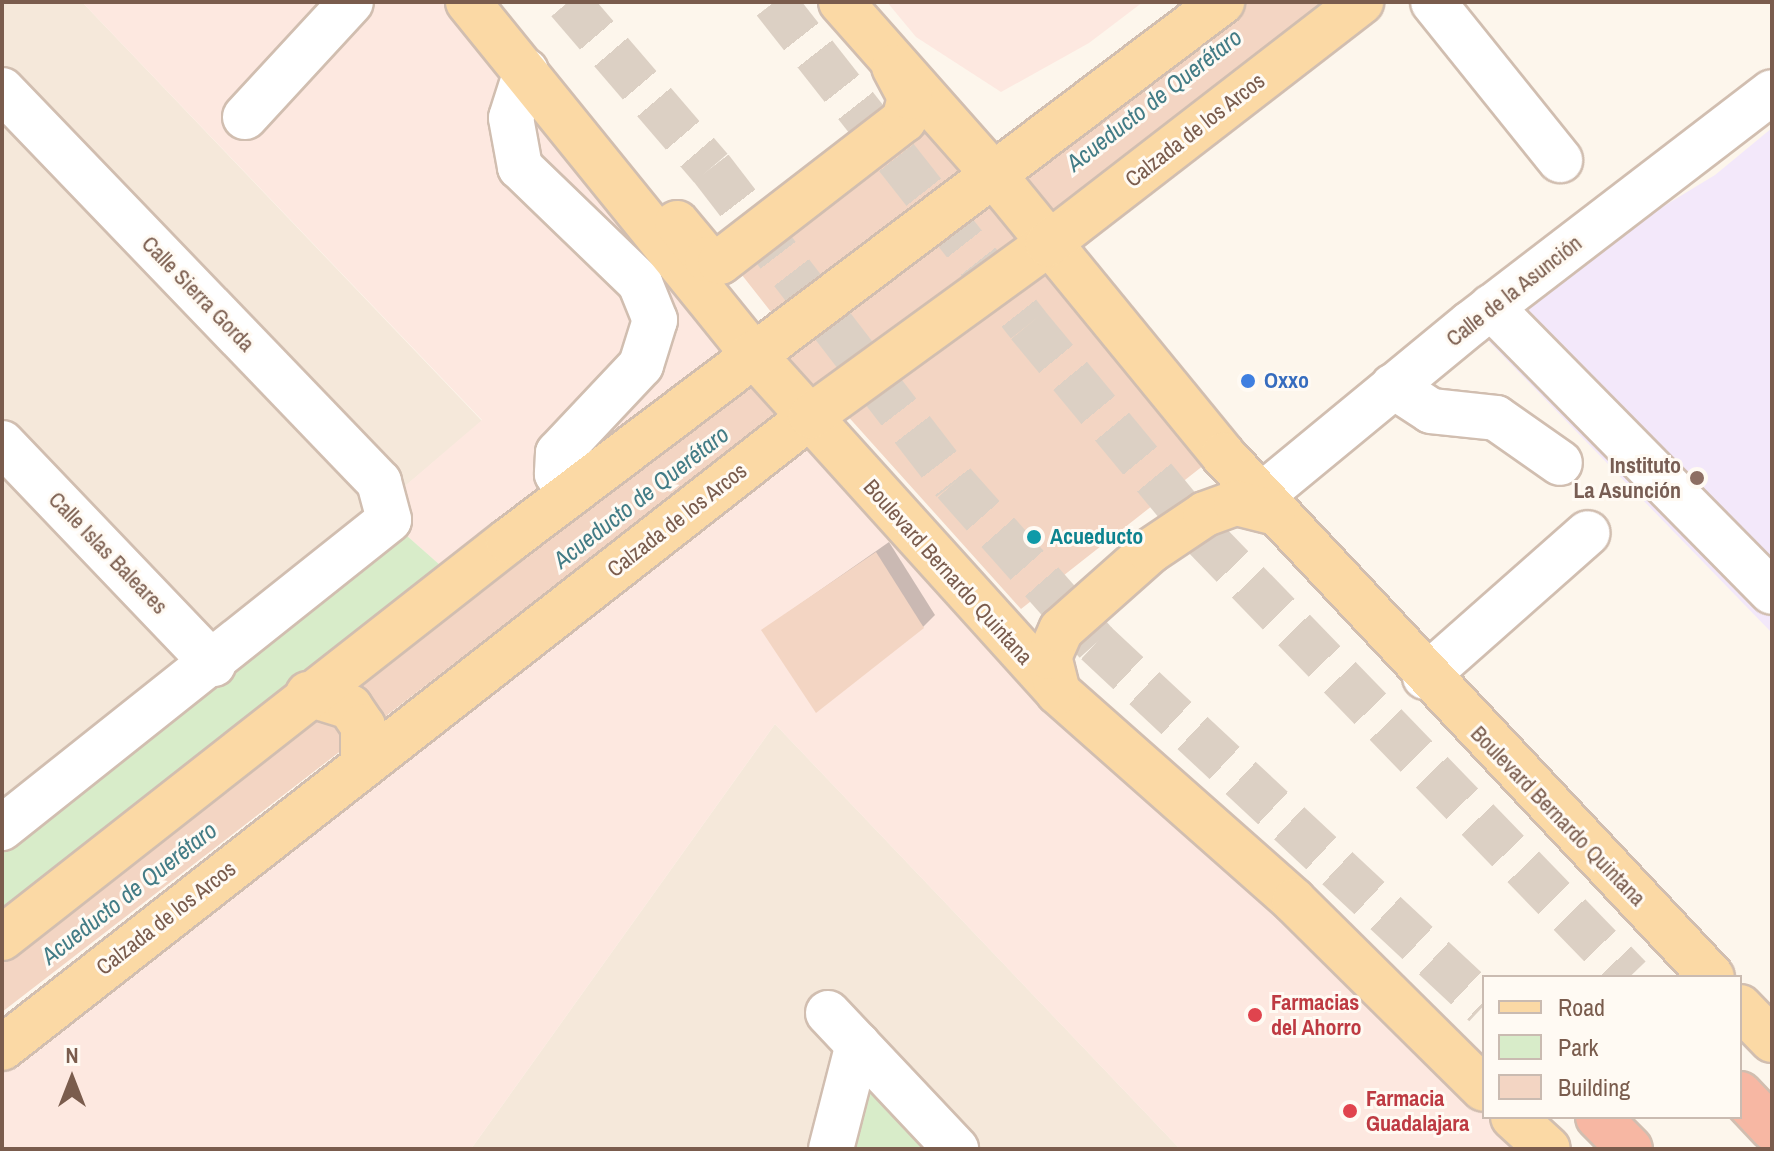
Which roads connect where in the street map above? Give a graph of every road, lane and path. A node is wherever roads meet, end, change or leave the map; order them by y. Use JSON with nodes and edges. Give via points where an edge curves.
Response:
{"nodes":[{"id":1,"x":351,"y":2,"type":"edge"},
{"id":2,"x":841,"y":2,"type":"edge"},
{"id":3,"x":1222,"y":2,"type":"edge"},
{"id":4,"x":1361,"y":2,"type":"edge"},
{"id":5,"x":1433,"y":2,"type":"edge"},
{"id":6,"x":475,"y":9,"type":"edge"},
{"id":7,"x":885,"y":50,"type":"junction"},
{"id":8,"x":526,"y":71,"type":"junction"},
{"id":9,"x":2,"y":90,"type":"edge"},
{"id":10,"x":1772,"y":92,"type":"edge"},
{"id":11,"x":245,"y":117,"type":"dead end"},
{"id":12,"x":1560,"y":160,"type":"dead end"},
{"id":13,"x":994,"y":175,"type":"junction"},
{"id":14,"x":1048,"y":244,"type":"junction"},
{"id":15,"x":1491,"y":307,"type":"junction"},
{"id":16,"x":753,"y":354,"type":"junction"},
{"id":17,"x":1393,"y":386,"type":"junction"},
{"id":18,"x":811,"y":416,"type":"junction"},
{"id":19,"x":2,"y":443,"type":"edge"},
{"id":20,"x":1560,"y":463,"type":"dead end"},
{"id":21,"x":572,"y":492,"type":"junction"},
{"id":22,"x":1267,"y":504,"type":"junction"},
{"id":23,"x":1588,"y":533,"type":"dead end"},
{"id":24,"x":1772,"y":592,"type":"edge"},
{"id":25,"x":213,"y":664,"type":"junction"},
{"id":26,"x":1425,"y":677,"type":"junction"},
{"id":27,"x":1058,"y":692,"type":"junction"},
{"id":28,"x":308,"y":694,"type":"junction"},
{"id":29,"x":363,"y":764,"type":"junction"},
{"id":30,"x":2,"y":828,"type":"edge"},
{"id":31,"x":2,"y":938,"type":"edge"},
{"id":32,"x":1710,"y":975,"type":"edge"},
{"id":33,"x":1742,"y":1009,"type":"edge"},
{"id":34,"x":828,"y":1013,"type":"dead end"},
{"id":35,"x":1772,"y":1040,"type":"edge"},
{"id":36,"x":858,"y":1044,"type":"junction"},
{"id":37,"x":2,"y":1048,"type":"edge"},
{"id":38,"x":1482,"y":1087,"type":"edge"},
{"id":39,"x":1742,"y":1096,"type":"edge"},
{"id":40,"x":1515,"y":1119,"type":"edge"},
{"id":41,"x":1600,"y":1119,"type":"edge"},
{"id":42,"x":1772,"y":1128,"type":"edge"},
{"id":43,"x":831,"y":1149,"type":"edge"},
{"id":44,"x":956,"y":1149,"type":"edge"},
{"id":45,"x":1548,"y":1149,"type":"edge"},
{"id":46,"x":1630,"y":1149,"type":"edge"}],
"edges":[{"from":1,"to":11,"type":"street"},
{"from":2,"to":7,"type":"main road","name":"Boulevard Bernardo Quintana"},
{"from":3,"to":13,"type":"main road"},
{"from":4,"to":14,"type":"main road","name":"Calzada de los Arcos"},
{"from":5,"to":12,"type":"street"},
{"from":6,"to":7,"type":"main road","via":[[536,50],[707,259],[720,262],[904,120],[910,97]]},
{"from":6,"to":8,"type":"main road","name":"Boulevard Bernardo Quintana"},
{"from":7,"to":13,"type":"main road","name":"Boulevard Bernardo Quintana"},
{"from":8,"to":16,"type":"main road","name":"Boulevard Bernardo Quintana"},
{"from":8,"to":21,"type":"street","via":[[511,118],[520,167],[640,283],[655,320],[641,365],[558,453],[557,474]]},
{"from":9,"to":25,"type":"street","name":"Calle Sierra Gorda","via":[[379,482],[389,520]]},
{"from":10,"to":15,"type":"street","name":"Calle de la Asunción"},
{"from":13,"to":14,"type":"main road","name":"Boulevard Bernardo Quintana"},
{"from":13,"to":16,"type":"main road"},
{"from":14,"to":18,"type":"main road","name":"Calzada de los Arcos"},
{"from":14,"to":22,"type":"main road","name":"Boulevard Bernardo Quintana"},
{"from":15,"to":17,"type":"street","name":"Calle de la Asunción"},
{"from":15,"to":24,"type":"street"},
{"from":16,"to":18,"type":"main road","name":"Boulevard Bernardo Quintana"},
{"from":16,"to":21,"type":"main road"},
{"from":17,"to":20,"type":"street","via":[[1431,411],[1496,418]]},
{"from":17,"to":22,"type":"street","name":"Calle de la Asunción"},
{"from":18,"to":27,"type":"main road","name":"Boulevard Bernardo Quintana"},
{"from":18,"to":29,"type":"main road","name":"Calzada de los Arcos"},
{"from":19,"to":25,"type":"street","name":"Calle Islas Baleares"},
{"from":21,"to":28,"type":"main road"},
{"from":22,"to":26,"type":"main road","name":"Boulevard Bernardo Quintana"},
{"from":22,"to":27,"type":"main road","via":[[1236,503],[1205,514],[1150,551],[1061,630],[1049,657]]},
{"from":23,"to":26,"type":"street"},
{"from":25,"to":30,"type":"street"},
{"from":26,"to":32,"type":"main road","name":"Boulevard Bernardo Quintana"},
{"from":27,"to":38,"type":"main road","name":"Boulevard Bernardo Quintana","via":[[1294,901]]},
{"from":28,"to":29,"type":"main road","via":[[350,707],[363,726]]},
{"from":28,"to":31,"type":"main road"},
{"from":29,"to":37,"type":"main road","name":"Calzada de los Arcos"},
{"from":33,"to":35,"type":"main road"},
{"from":34,"to":36,"type":"street"},
{"from":36,"to":43,"type":"street"},
{"from":36,"to":44,"type":"street"},
{"from":39,"to":42,"type":"highway"},
{"from":40,"to":45,"type":"main road"},
{"from":41,"to":46,"type":"highway"}]}
